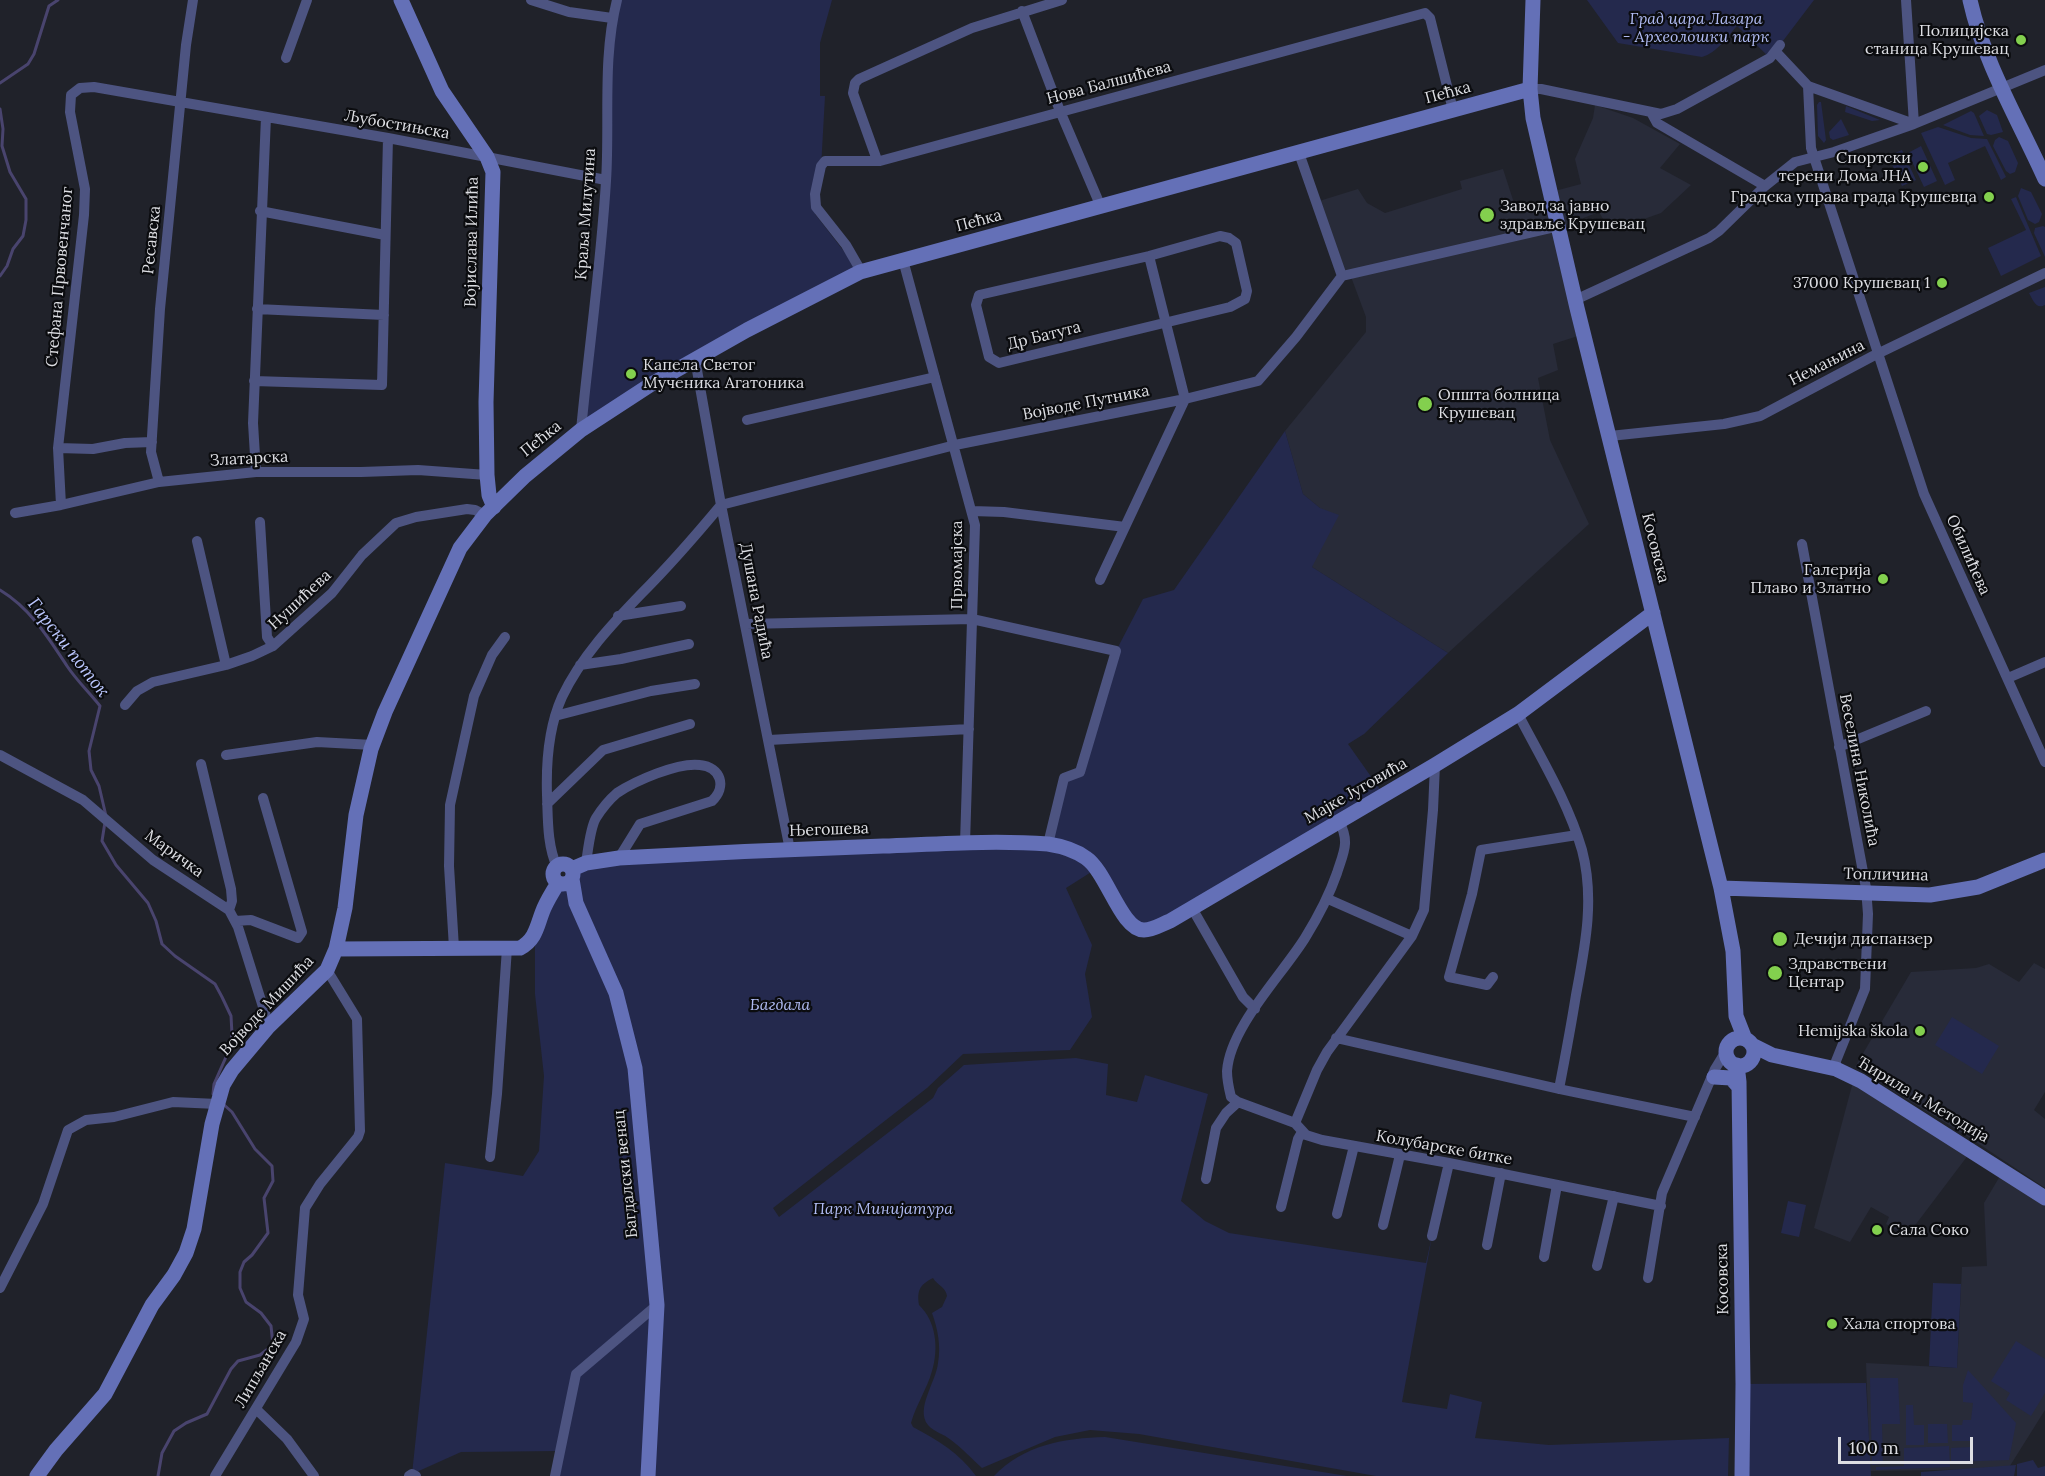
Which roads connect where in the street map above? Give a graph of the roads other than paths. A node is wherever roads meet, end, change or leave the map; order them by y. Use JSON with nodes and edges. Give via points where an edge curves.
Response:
{"nodes":[{"id":1,"x":193,"y":0,"type":"edge"},
{"id":2,"x":307,"y":0,"type":"edge"},
{"id":3,"x":401,"y":0,"type":"edge"},
{"id":4,"x":531,"y":0,"type":"edge"},
{"id":5,"x":617,"y":0,"type":"edge"},
{"id":6,"x":1062,"y":0,"type":"edge"},
{"id":7,"x":1533,"y":0,"type":"edge"},
{"id":8,"x":1906,"y":0,"type":"edge"},
{"id":9,"x":1970,"y":0,"type":"edge"},
{"id":10,"x":1022,"y":11,"type":"junction"},
{"id":11,"x":612,"y":18,"type":"junction"},
{"id":12,"x":286,"y":58,"type":"dead end"},
{"id":13,"x":2045,"y":70,"type":"edge"},
{"id":14,"x":1808,"y":86,"type":"junction"},
{"id":15,"x":2002,"y":87,"type":"junction"},
{"id":16,"x":1530,"y":89,"type":"junction"},
{"id":17,"x":181,"y":102,"type":"junction"},
{"id":18,"x":1453,"y":110,"type":"junction"},
{"id":19,"x":1060,"y":111,"type":"junction"},
{"id":20,"x":1651,"y":112,"type":"junction"},
{"id":21,"x":266,"y":117,"type":"junction"},
{"id":22,"x":1914,"y":124,"type":"junction"},
{"id":23,"x":388,"y":138,"type":"junction"},
{"id":24,"x":1299,"y":153,"type":"junction"},
{"id":25,"x":1814,"y":156,"type":"junction"},
{"id":26,"x":488,"y":157,"type":"junction"},
{"id":27,"x":877,"y":160,"type":"junction"},
{"id":28,"x":2045,"y":179,"type":"edge"},
{"id":29,"x":606,"y":180,"type":"junction"},
{"id":30,"x":1765,"y":186,"type":"junction"},
{"id":31,"x":1101,"y":207,"type":"junction"},
{"id":32,"x":260,"y":211,"type":"junction"},
{"id":33,"x":1560,"y":226,"type":"junction"},
{"id":34,"x":386,"y":235,"type":"junction"},
{"id":35,"x":1149,"y":256,"type":"junction"},
{"id":36,"x":903,"y":260,"type":"junction"},
{"id":37,"x":861,"y":271,"type":"junction"},
{"id":38,"x":2045,"y":273,"type":"edge"},
{"id":39,"x":1342,"y":276,"type":"junction"},
{"id":40,"x":1575,"y":300,"type":"junction"},
{"id":41,"x":257,"y":309,"type":"junction"},
{"id":42,"x":384,"y":315,"type":"junction"},
{"id":43,"x":1164,"y":322,"type":"junction"},
{"id":44,"x":1879,"y":354,"type":"junction"},
{"id":45,"x":695,"y":359,"type":"junction"},
{"id":46,"x":935,"y":377,"type":"junction"},
{"id":47,"x":254,"y":381,"type":"junction"},
{"id":48,"x":1185,"y":399,"type":"junction"},
{"id":49,"x":747,"y":420,"type":"dead end"},
{"id":50,"x":581,"y":430,"type":"junction"},
{"id":51,"x":1610,"y":436,"type":"junction"},
{"id":52,"x":152,"y":442,"type":"junction"},
{"id":53,"x":955,"y":445,"type":"junction"},
{"id":54,"x":58,"y":448,"type":"junction"},
{"id":55,"x":256,"y":472,"type":"junction"},
{"id":56,"x":487,"y":475,"type":"junction"},
{"id":57,"x":159,"y":482,"type":"junction"},
{"id":58,"x":61,"y":505,"type":"junction"},
{"id":59,"x":721,"y":505,"type":"junction"},
{"id":60,"x":489,"y":511,"type":"junction"},
{"id":61,"x":972,"y":511,"type":"junction"},
{"id":62,"x":15,"y":513,"type":"dead end"},
{"id":63,"x":260,"y":522,"type":"dead end"},
{"id":64,"x":1125,"y":527,"type":"junction"},
{"id":65,"x":197,"y":541,"type":"dead end"},
{"id":66,"x":1802,"y":544,"type":"dead end"},
{"id":67,"x":1100,"y":580,"type":"dead end"},
{"id":68,"x":681,"y":606,"type":"dead end"},
{"id":69,"x":1653,"y":613,"type":"junction"},
{"id":70,"x":618,"y":616,"type":"junction"},
{"id":71,"x":972,"y":619,"type":"junction"},
{"id":72,"x":746,"y":624,"type":"junction"},
{"id":73,"x":506,"y":637,"type":"dead end"},
{"id":74,"x":689,"y":644,"type":"dead end"},
{"id":75,"x":273,"y":646,"type":"junction"},
{"id":76,"x":2045,"y":662,"type":"edge"},
{"id":77,"x":226,"y":665,"type":"junction"},
{"id":78,"x":580,"y":665,"type":"junction"},
{"id":79,"x":2008,"y":678,"type":"junction"},
{"id":80,"x":695,"y":684,"type":"dead end"},
{"id":81,"x":125,"y":705,"type":"dead end"},
{"id":82,"x":1926,"y":711,"type":"dead end"},
{"id":83,"x":1518,"y":714,"type":"junction"},
{"id":84,"x":555,"y":716,"type":"junction"},
{"id":85,"x":690,"y":723,"type":"dead end"},
{"id":86,"x":969,"y":729,"type":"junction"},
{"id":87,"x":769,"y":740,"type":"junction"},
{"id":88,"x":373,"y":745,"type":"junction"},
{"id":89,"x":1839,"y":747,"type":"junction"},
{"id":90,"x":0,"y":755,"type":"edge"},
{"id":91,"x":226,"y":755,"type":"dead end"},
{"id":92,"x":2045,"y":762,"type":"edge"},
{"id":93,"x":201,"y":764,"type":"dead end"},
{"id":94,"x":1435,"y":765,"type":"junction"},
{"id":95,"x":263,"y":798,"type":"dead end"},
{"id":96,"x":548,"y":804,"type":"junction"},
{"id":97,"x":1339,"y":821,"type":"junction"},
{"id":98,"x":1577,"y":835,"type":"junction"},
{"id":99,"x":965,"y":843,"type":"junction"},
{"id":100,"x":1048,"y":844,"type":"junction"},
{"id":101,"x":790,"y":850,"type":"junction"},
{"id":102,"x":619,"y":858,"type":"junction"},
{"id":103,"x":1087,"y":859,"type":"joint"},
{"id":104,"x":2045,"y":860,"type":"edge"},
{"id":105,"x":569,"y":872,"type":"junction"},
{"id":106,"x":1721,"y":888,"type":"junction"},
{"id":107,"x":1866,"y":894,"type":"junction"},
{"id":108,"x":1328,"y":899,"type":"junction"},
{"id":109,"x":1192,"y":908,"type":"junction"},
{"id":110,"x":229,"y":910,"type":"junction"},
{"id":111,"x":235,"y":921,"type":"junction"},
{"id":112,"x":1412,"y":936,"type":"junction"},
{"id":113,"x":454,"y":948,"type":"junction"},
{"id":114,"x":507,"y":948,"type":"junction"},
{"id":115,"x":336,"y":949,"type":"junction"},
{"id":116,"x":327,"y":970,"type":"junction"},
{"id":117,"x":1493,"y":977,"type":"dead end"},
{"id":118,"x":1255,"y":1009,"type":"junction"},
{"id":119,"x":269,"y":1026,"type":"junction"},
{"id":120,"x":1336,"y":1038,"type":"junction"},
{"id":121,"x":1740,"y":1053,"type":"junction"},
{"id":122,"x":1836,"y":1069,"type":"junction"},
{"id":123,"x":1713,"y":1078,"type":"junction"},
{"id":124,"x":1739,"y":1084,"type":"junction"},
{"id":125,"x":1559,"y":1089,"type":"junction"},
{"id":126,"x":1235,"y":1100,"type":"junction"},
{"id":127,"x":216,"y":1107,"type":"junction"},
{"id":128,"x":1695,"y":1117,"type":"junction"},
{"id":129,"x":1294,"y":1123,"type":"junction"},
{"id":130,"x":1302,"y":1132,"type":"junction"},
{"id":131,"x":1354,"y":1146,"type":"junction"},
{"id":132,"x":1400,"y":1155,"type":"junction"},
{"id":133,"x":490,"y":1157,"type":"dead end"},
{"id":134,"x":1449,"y":1163,"type":"junction"},
{"id":135,"x":1501,"y":1173,"type":"junction"},
{"id":136,"x":1206,"y":1179,"type":"dead end"},
{"id":137,"x":1557,"y":1185,"type":"junction"},
{"id":138,"x":1614,"y":1196,"type":"junction"},
{"id":139,"x":2045,"y":1198,"type":"edge"},
{"id":140,"x":1661,"y":1206,"type":"junction"},
{"id":141,"x":1281,"y":1208,"type":"dead end"},
{"id":142,"x":1337,"y":1214,"type":"dead end"},
{"id":143,"x":1383,"y":1226,"type":"dead end"},
{"id":144,"x":1432,"y":1236,"type":"dead end"},
{"id":145,"x":1486,"y":1245,"type":"dead end"},
{"id":146,"x":1544,"y":1257,"type":"dead end"},
{"id":147,"x":1597,"y":1266,"type":"dead end"},
{"id":148,"x":1648,"y":1278,"type":"dead end"},
{"id":149,"x":0,"y":1288,"type":"edge"},
{"id":150,"x":657,"y":1305,"type":"junction"},
{"id":151,"x":256,"y":1409,"type":"junction"},
{"id":152,"x":38,"y":1476,"type":"edge"},
{"id":153,"x":215,"y":1476,"type":"edge"},
{"id":154,"x":314,"y":1476,"type":"edge"},
{"id":155,"x":409,"y":1476,"type":"edge"},
{"id":156,"x":416,"y":1476,"type":"edge"},
{"id":157,"x":555,"y":1476,"type":"edge"},
{"id":158,"x":648,"y":1476,"type":"edge"},
{"id":159,"x":1742,"y":1476,"type":"edge"}],
"edges":[{"from":1,"to":17,"type":"street","name":"Ресавска"},
{"from":2,"to":12,"type":"street"},
{"from":3,"to":26,"type":"street","name":"Војислава Илића","via":[[442,91]]},
{"from":4,"to":11,"type":"street","via":[[569,12]]},
{"from":5,"to":11,"type":"street","name":"Краља Милутина"},
{"from":6,"to":10,"type":"street"},
{"from":7,"to":16,"type":"street","name":"Косовска"},
{"from":8,"to":22,"type":"street"},
{"from":9,"to":15,"type":"street"},
{"from":10,"to":19,"type":"street"},
{"from":10,"to":27,"type":"street","via":[[972,28],[855,83],[853,93]]},
{"from":11,"to":29,"type":"street","name":"Краља Милутина"},
{"from":13,"to":15,"type":"street"},
{"from":14,"to":20,"type":"street","via":[[1778,48],[1770,58],[1677,109],[1661,114]]},
{"from":14,"to":22,"type":"street"},
{"from":14,"to":25,"type":"street","name":"Обилићева","via":[[1809,141]]},
{"from":15,"to":22,"type":"street"},
{"from":15,"to":28,"type":"street"},
{"from":16,"to":18,"type":"street","name":"Пећка"},
{"from":16,"to":20,"type":"street"},
{"from":16,"to":33,"type":"street","name":"Косовска","via":[[1533,118]]},
{"from":17,"to":21,"type":"street","name":"Љубостињска"},
{"from":17,"to":52,"type":"street","name":"Ресавска","via":[[160,309]]},
{"from":17,"to":54,"type":"street","name":"Стефана Првовенчаног","via":[[94,87],[80,88],[71,95],[70,112],[85,189]]},
{"from":18,"to":19,"type":"street","name":"Нова Балшићева","via":[[1430,18],[1425,14]]},
{"from":18,"to":24,"type":"street","name":"Пећка"},
{"from":19,"to":27,"type":"street","name":"Нова Балшићева"},
{"from":19,"to":31,"type":"street"},
{"from":20,"to":30,"type":"street","via":[[1657,123]]},
{"from":21,"to":23,"type":"street","name":"Љубостињска"},
{"from":21,"to":32,"type":"street"},
{"from":22,"to":25,"type":"street"},
{"from":23,"to":26,"type":"street","name":"Љубостињска"},
{"from":23,"to":34,"type":"street"},
{"from":24,"to":31,"type":"street","name":"Пећка"},
{"from":24,"to":39,"type":"street"},
{"from":25,"to":30,"type":"street","via":[[1795,162]]},
{"from":25,"to":44,"type":"street","name":"Обилићева"},
{"from":26,"to":29,"type":"street","name":"Љубостињска"},
{"from":26,"to":56,"type":"street","name":"Војислава Илића","via":[[493,172]]},
{"from":27,"to":37,"type":"street","name":"Нова Балшићева","via":[[825,161],[815,194],[816,207]]},
{"from":29,"to":50,"type":"street","name":"Краља Милутина"},
{"from":30,"to":40,"type":"street","via":[[1709,238]]},
{"from":31,"to":36,"type":"street","name":"Пећка"},
{"from":32,"to":34,"type":"street"},
{"from":32,"to":41,"type":"street"},
{"from":33,"to":39,"type":"street"},
{"from":33,"to":40,"type":"street","name":"Косовска"},
{"from":34,"to":42,"type":"street"},
{"from":35,"to":43,"type":"street"},
{"from":35,"to":43,"type":"street","name":"Др Батута","via":[[1220,236],[1236,243],[1242,265],[1245,298],[1217,312]]},
{"from":35,"to":43,"type":"street","name":"Др Батута","via":[[984,293],[976,299],[976,305],[989,357],[999,363]]},
{"from":36,"to":37,"type":"street","name":"Пећка"},
{"from":36,"to":46,"type":"street","name":"Првомајска"},
{"from":37,"to":45,"type":"street","name":"Пећка"},
{"from":38,"to":44,"type":"street","name":"Немањина"},
{"from":39,"to":48,"type":"street","name":"Војводе Путника","via":[[1258,381]]},
{"from":40,"to":51,"type":"street","name":"Косовска"},
{"from":41,"to":42,"type":"street"},
{"from":41,"to":47,"type":"street"},
{"from":42,"to":47,"type":"street","via":[[382,385]]},
{"from":43,"to":48,"type":"street"},
{"from":44,"to":51,"type":"street","name":"Немањина","via":[[1749,420]]},
{"from":44,"to":79,"type":"street","name":"Обилићева","via":[[1924,494]]},
{"from":45,"to":50,"type":"street","name":"Пећка"},
{"from":45,"to":59,"type":"street","name":"Душана Радића"},
{"from":46,"to":49,"type":"street"},
{"from":46,"to":53,"type":"street","name":"Првомајска"},
{"from":47,"to":55,"type":"street"},
{"from":48,"to":53,"type":"street","name":"Војводе Путника"},
{"from":48,"to":64,"type":"street"},
{"from":50,"to":60,"type":"street","name":"Пећка"},
{"from":51,"to":69,"type":"street","name":"Косовска"},
{"from":52,"to":54,"type":"street","via":[[93,449]]},
{"from":52,"to":57,"type":"street","name":"Ресавска"},
{"from":53,"to":59,"type":"street","name":"Војводе Путника"},
{"from":53,"to":61,"type":"street","name":"Првомајска"},
{"from":54,"to":58,"type":"street","name":"Стефана Првовенчаног"},
{"from":55,"to":56,"type":"street","name":"Златарска","via":[[418,470]]},
{"from":55,"to":57,"type":"street","name":"Златарска"},
{"from":56,"to":60,"type":"street","name":"Војислава Илића"},
{"from":57,"to":58,"type":"street","name":"Златарска"},
{"from":58,"to":62,"type":"street","name":"Златарска"},
{"from":59,"to":70,"type":"street"},
{"from":59,"to":72,"type":"street","name":"Душана Радића"},
{"from":60,"to":75,"type":"street","name":"Нушићева","via":[[467,509],[396,523],[362,555],[332,593]]},
{"from":60,"to":88,"type":"street","name":"Војводе Мишића","via":[[452,563]]},
{"from":61,"to":64,"type":"street"},
{"from":61,"to":71,"type":"street","name":"Првомајска","via":[[976,549]]},
{"from":63,"to":75,"type":"street","via":[[267,637]]},
{"from":64,"to":67,"type":"street"},
{"from":65,"to":77,"type":"street"},
{"from":66,"to":89,"type":"street","name":"Веселина Николића"},
{"from":68,"to":70,"type":"street"},
{"from":69,"to":83,"type":"street","name":"Мајке Југовића"},
{"from":69,"to":106,"type":"street","name":"Косовска"},
{"from":70,"to":78,"type":"street"},
{"from":71,"to":72,"type":"street"},
{"from":71,"to":86,"type":"street","name":"Првомајска"},
{"from":71,"to":100,"type":"street","via":[[1116,651],[1080,772],[1064,778]]},
{"from":72,"to":87,"type":"street","name":"Душана Радића"},
{"from":73,"to":113,"type":"street","via":[[492,655],[474,696],[450,805]]},
{"from":74,"to":78,"type":"street"},
{"from":75,"to":77,"type":"street","name":"Нушићева"},
{"from":76,"to":79,"type":"street"},
{"from":77,"to":81,"type":"street","name":"Нушићева","via":[[153,682],[137,691]]},
{"from":78,"to":84,"type":"street"},
{"from":79,"to":92,"type":"street","name":"Обилићева"},
{"from":80,"to":84,"type":"street"},
{"from":82,"to":89,"type":"street"},
{"from":83,"to":94,"type":"street","name":"Мајке Југовића"},
{"from":83,"to":98,"type":"street"},
{"from":84,"to":96,"type":"street","via":[[547,774]]},
{"from":85,"to":96,"type":"street","via":[[603,750]]},
{"from":86,"to":87,"type":"street"},
{"from":86,"to":99,"type":"street","name":"Првомајска"},
{"from":87,"to":101,"type":"street","name":"Душана Радића"},
{"from":88,"to":91,"type":"street","via":[[317,742]]},
{"from":88,"to":115,"type":"street","name":"Војводе Мишића","via":[[356,815]]},
{"from":89,"to":107,"type":"street","name":"Веселина Николића"},
{"from":90,"to":110,"type":"street","name":"Маричка","via":[[83,800],[153,860]]},
{"from":93,"to":110,"type":"street","via":[[231,889]]},
{"from":94,"to":97,"type":"street","name":"Мајке Југовића"},
{"from":94,"to":112,"type":"street","via":[[1424,910]]},
{"from":95,"to":111,"type":"street","via":[[302,932],[298,938],[251,920]]},
{"from":96,"to":105,"type":"street","via":[[550,845]]},
{"from":97,"to":108,"type":"street","via":[[1346,834],[1344,852]]},
{"from":97,"to":109,"type":"street","name":"Мајке Југовића"},
{"from":98,"to":117,"type":"street","via":[[1481,850],[1449,977],[1487,985]]},
{"from":98,"to":125,"type":"street","via":[[1587,887],[1588,923]]},
{"from":99,"to":100,"type":"street","name":"Његошева"},
{"from":99,"to":101,"type":"street","name":"Његошева"},
{"from":100,"to":103,"type":"street","name":"Његошева"},
{"from":101,"to":102,"type":"street","name":"Његошева"},
{"from":102,"to":105,"type":"street","name":"Његошева"},
{"from":102,"to":105,"type":"street","via":[[640,824],[712,801],[722,782],[710,768],[699,764],[659,772],[616,794],[595,820]]},
{"from":103,"to":109,"type":"street","name":"Мајке Југовића","via":[[1102,874],[1134,927],[1156,927]]},
{"from":104,"to":107,"type":"street","name":"Топличина","via":[[1978,887],[1930,895]]},
{"from":105,"to":114,"type":"street","via":[[545,905],[529,943]]},
{"from":105,"to":150,"type":"street","name":"Багдалски венац","via":[[576,903],[616,993],[635,1068]]},
{"from":106,"to":107,"type":"street","name":"Топличина"},
{"from":106,"to":121,"type":"street","name":"Косовска","via":[[1733,951]]},
{"from":107,"to":122,"type":"street","name":"Веселина Николића","via":[[1865,989]]},
{"from":108,"to":112,"type":"street"},
{"from":108,"to":118,"type":"street"},
{"from":109,"to":118,"type":"street","via":[[1243,997]]},
{"from":110,"to":111,"type":"street","name":"Маричка"},
{"from":111,"to":119,"type":"street","name":"Маричка"},
{"from":112,"to":120,"type":"street"},
{"from":113,"to":114,"type":"street"},
{"from":113,"to":115,"type":"street"},
{"from":114,"to":133,"type":"street"},
{"from":115,"to":116,"type":"street","name":"Војводе Мишића"},
{"from":116,"to":119,"type":"street","name":"Војводе Мишића"},
{"from":116,"to":151,"type":"street","name":"Липљанска","via":[[357,1019],[360,1131],[305,1208],[298,1295],[304,1319],[296,1342]]},
{"from":118,"to":126,"type":"street","via":[[1237,1035],[1230,1054],[1227,1071]]},
{"from":119,"to":127,"type":"street","name":"Војводе Мишића","via":[[232,1070]]},
{"from":120,"to":125,"type":"street"},
{"from":120,"to":129,"type":"street"},
{"from":121,"to":122,"type":"street","name":"Ћирила и Методија","via":[[1772,1055]]},
{"from":121,"to":123,"type":"street"},
{"from":121,"to":124,"type":"street","name":"Косовска"},
{"from":122,"to":139,"type":"street","name":"Ћирила и Методија"},
{"from":123,"to":124,"type":"street","via":[[1731,1078]]},
{"from":123,"to":128,"type":"street"},
{"from":124,"to":159,"type":"street","name":"Косовска"},
{"from":125,"to":128,"type":"street"},
{"from":126,"to":129,"type":"street","name":"Колубарске битке"},
{"from":126,"to":136,"type":"street","via":[[1216,1128]]},
{"from":127,"to":149,"type":"street","via":[[173,1102],[86,1120],[68,1130],[43,1204]]},
{"from":127,"to":152,"type":"street","name":"Војводе Мишића","via":[[196,1220],[186,1253],[152,1305],[105,1394]]},
{"from":128,"to":140,"type":"street","via":[[1662,1193]]},
{"from":129,"to":130,"type":"street","name":"Колубарске битке"},
{"from":130,"to":131,"type":"street","name":"Колубарске битке"},
{"from":130,"to":141,"type":"street"},
{"from":131,"to":132,"type":"street","name":"Колубарске битке"},
{"from":131,"to":142,"type":"street"},
{"from":132,"to":134,"type":"street","name":"Колубарске битке"},
{"from":132,"to":143,"type":"street"},
{"from":134,"to":135,"type":"street","name":"Колубарске битке"},
{"from":134,"to":144,"type":"street"},
{"from":135,"to":137,"type":"street","name":"Колубарске битке"},
{"from":135,"to":145,"type":"street"},
{"from":137,"to":138,"type":"street","name":"Колубарске битке"},
{"from":137,"to":146,"type":"street"},
{"from":138,"to":140,"type":"street","name":"Колубарске битке"},
{"from":138,"to":147,"type":"street"},
{"from":140,"to":148,"type":"street"},
{"from":150,"to":157,"type":"street","via":[[576,1374]]},
{"from":150,"to":158,"type":"street","name":"Багдалски венац"},
{"from":151,"to":153,"type":"street","name":"Липљанска"},
{"from":151,"to":154,"type":"street","via":[[287,1439]]},
{"from":155,"to":156,"type":"street"}]}
